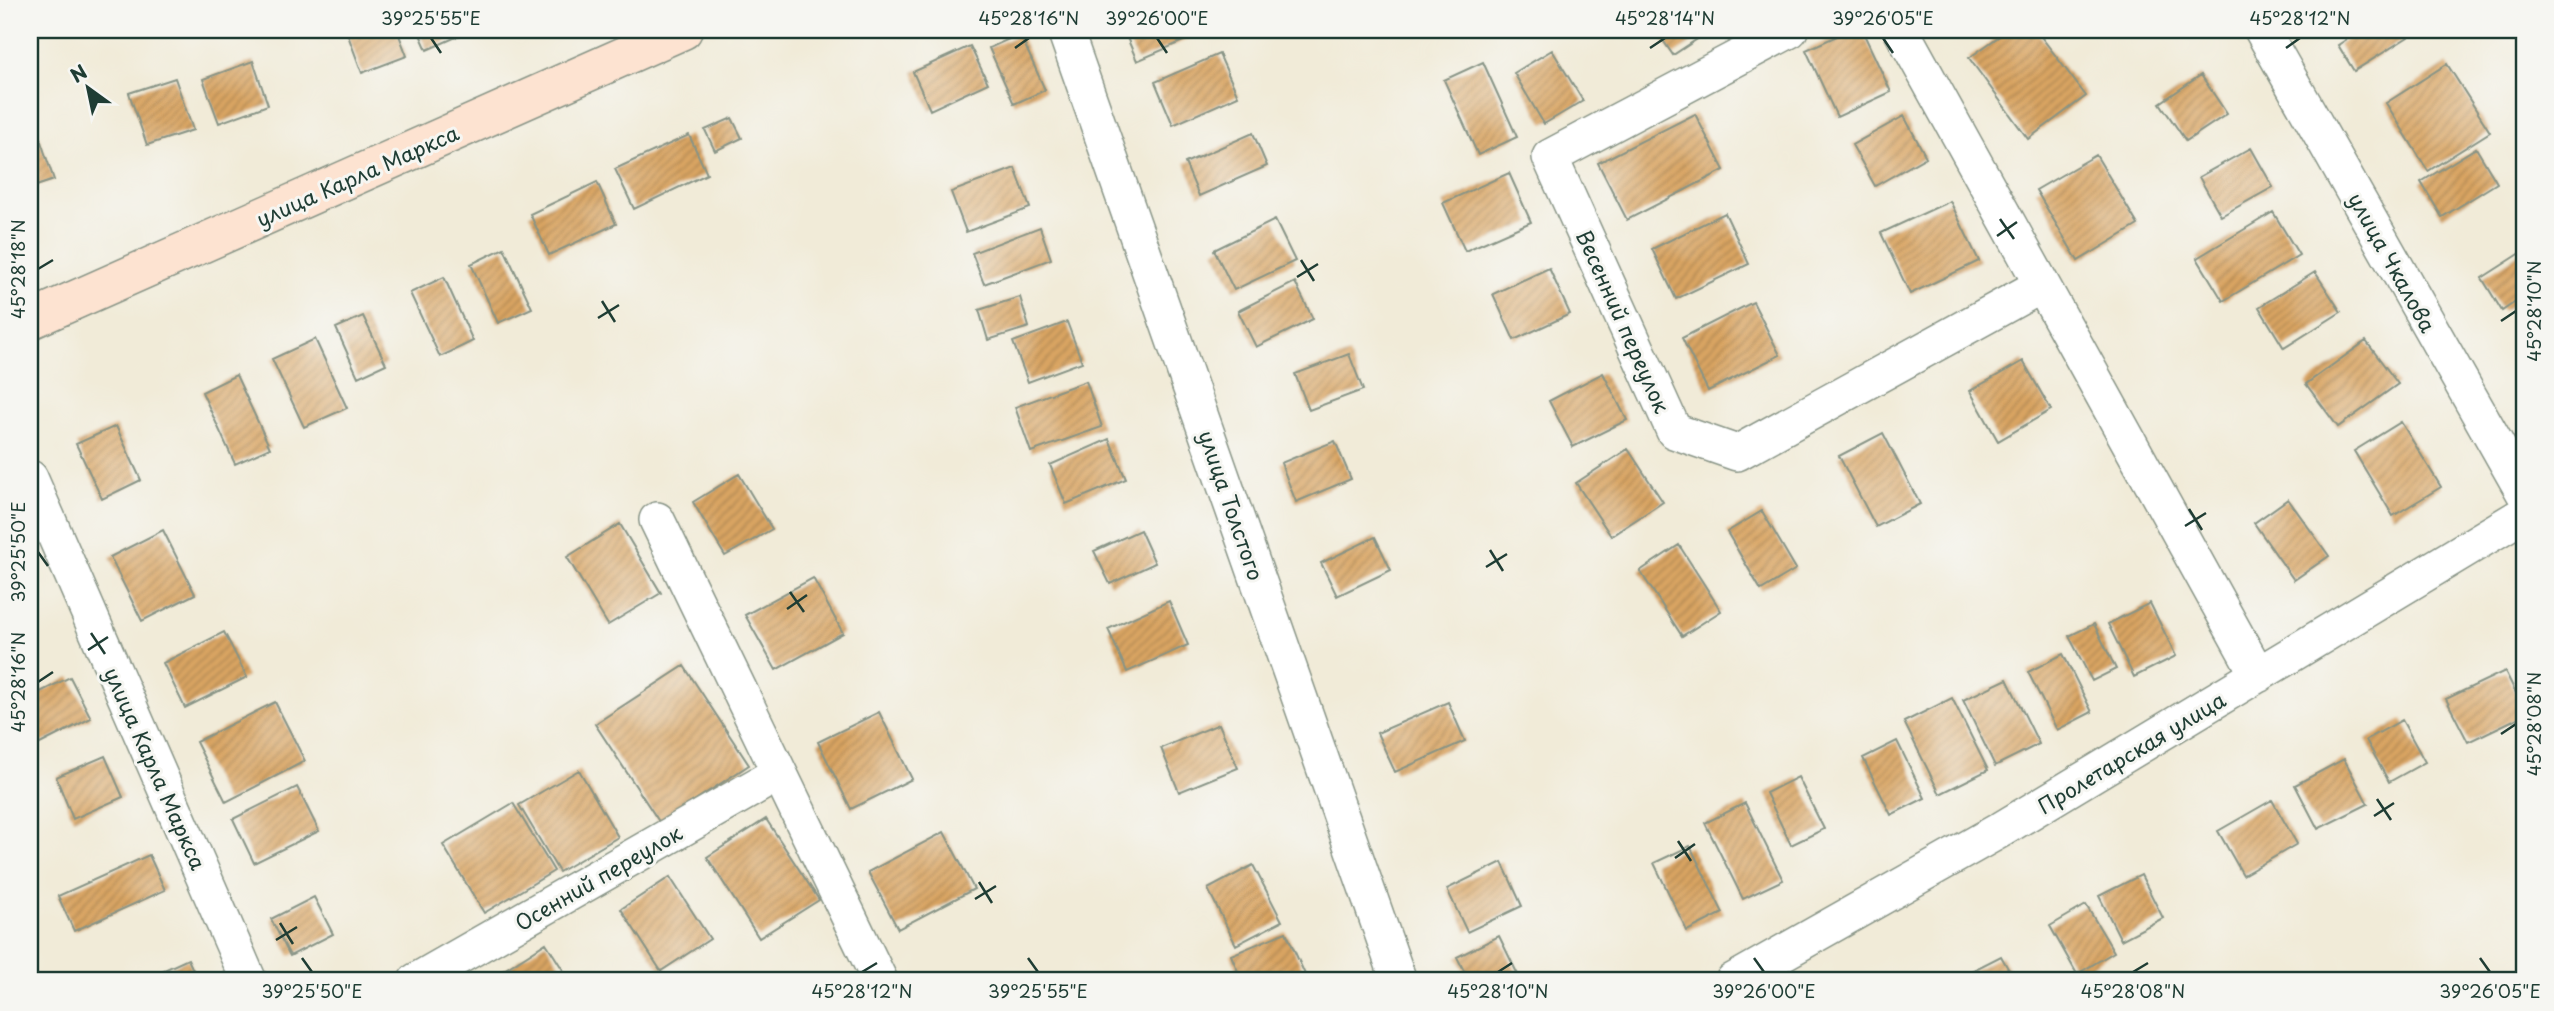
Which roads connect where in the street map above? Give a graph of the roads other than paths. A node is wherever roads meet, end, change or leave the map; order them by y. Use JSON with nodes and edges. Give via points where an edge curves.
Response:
{"nodes":[{"id":1,"x":683,"y":30,"type":"edge"},
{"id":2,"x":1065,"y":30,"type":"edge"},
{"id":3,"x":1790,"y":30,"type":"edge"},
{"id":4,"x":1901,"y":30,"type":"edge"},
{"id":5,"x":2262,"y":30,"type":"edge"},
{"id":6,"x":2042,"y":285,"type":"junction"},
{"id":7,"x":30,"y":320,"type":"edge"},
{"id":8,"x":30,"y":478,"type":"edge"},
{"id":9,"x":2524,"y":494,"type":"edge"},
{"id":10,"x":2524,"y":514,"type":"edge"},
{"id":11,"x":657,"y":520,"type":"dead end"},
{"id":12,"x":2258,"y":675,"type":"junction"},
{"id":13,"x":779,"y":773,"type":"junction"},
{"id":14,"x":249,"y":981,"type":"edge"},
{"id":15,"x":416,"y":981,"type":"edge"},
{"id":16,"x":880,"y":981,"type":"edge"},
{"id":17,"x":1399,"y":981,"type":"edge"},
{"id":18,"x":1733,"y":981,"type":"edge"}],
"edges":[{"from":1,"to":7,"type":"main road","name":"улица Карла Маркса"},
{"from":2,"to":17,"type":"street","name":"улица Толстого"},
{"from":3,"to":6,"type":"street","name":"Весенний переулок","via":[[1550,157],[1674,431],[1737,453]]},
{"from":4,"to":6,"type":"street"},
{"from":5,"to":9,"type":"street","name":"улица Чкалова"},
{"from":6,"to":12,"type":"street"},
{"from":8,"to":14,"type":"street","name":"улица Карла Маркса"},
{"from":10,"to":12,"type":"street","name":"Пролетарская улица"},
{"from":11,"to":13,"type":"street"},
{"from":12,"to":18,"type":"street","name":"Пролетарская улица","via":[[2002,829]]},
{"from":13,"to":15,"type":"street","name":"Осенний переулок"},
{"from":13,"to":16,"type":"street"}]}
